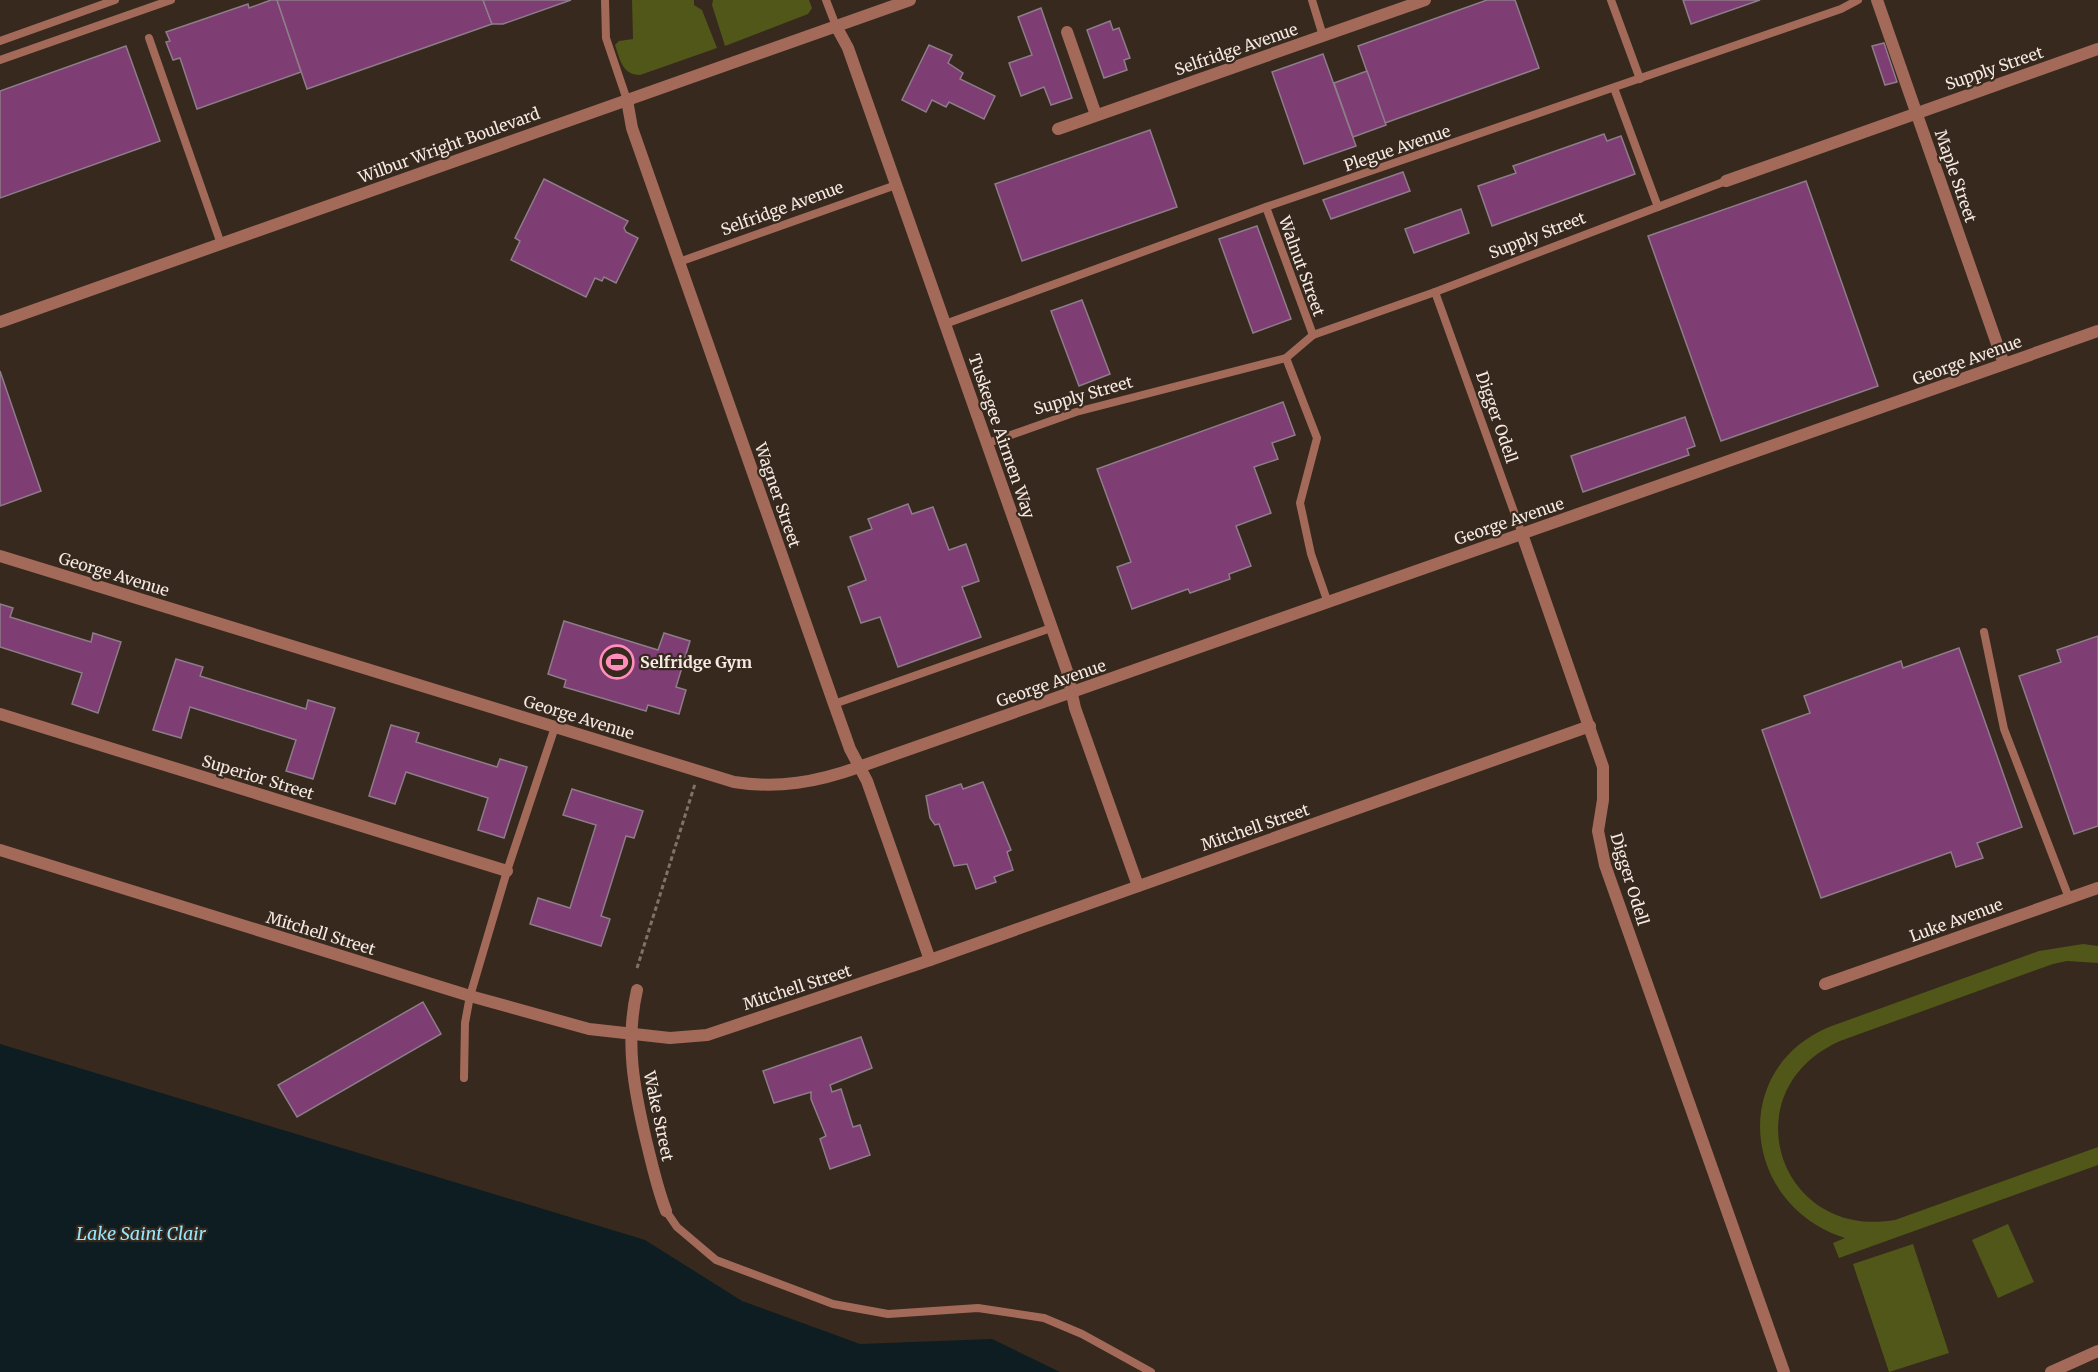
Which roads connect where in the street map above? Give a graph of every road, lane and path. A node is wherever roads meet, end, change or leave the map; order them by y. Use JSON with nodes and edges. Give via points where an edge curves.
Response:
{"nodes":[{"id":1,"x":115,"y":0,"type":"edge"},
{"id":2,"x":171,"y":0,"type":"edge"},
{"id":3,"x":605,"y":0,"type":"edge"},
{"id":4,"x":826,"y":0,"type":"edge"},
{"id":5,"x":910,"y":0,"type":"edge"},
{"id":6,"x":1312,"y":0,"type":"edge"},
{"id":7,"x":1425,"y":0,"type":"edge"},
{"id":8,"x":1611,"y":0,"type":"edge"},
{"id":9,"x":1858,"y":0,"type":"edge"},
{"id":10,"x":1877,"y":0,"type":"edge"},
{"id":11,"x":836,"y":26,"type":"junction"},
{"id":12,"x":1067,"y":32,"type":"dead end"},
{"id":13,"x":1323,"y":36,"type":"junction"},
{"id":14,"x":149,"y":38,"type":"dead end"},
{"id":15,"x":0,"y":41,"type":"edge"},
{"id":16,"x":2098,"y":49,"type":"edge"},
{"id":17,"x":0,"y":60,"type":"edge"},
{"id":18,"x":1640,"y":79,"type":"junction"},
{"id":19,"x":1614,"y":88,"type":"junction"},
{"id":20,"x":627,"y":100,"type":"junction"},
{"id":21,"x":1917,"y":113,"type":"junction"},
{"id":22,"x":1096,"y":115,"type":"junction"},
{"id":23,"x":1058,"y":129,"type":"dead end"},
{"id":24,"x":1726,"y":181,"type":"joint"},
{"id":25,"x":896,"y":185,"type":"junction"},
{"id":26,"x":1266,"y":207,"type":"junction"},
{"id":27,"x":1658,"y":207,"type":"junction"},
{"id":28,"x":221,"y":243,"type":"junction"},
{"id":29,"x":679,"y":262,"type":"junction"},
{"id":30,"x":1435,"y":292,"type":"junction"},
{"id":31,"x":0,"y":322,"type":"edge"},
{"id":32,"x":945,"y":324,"type":"junction"},
{"id":33,"x":2098,"y":331,"type":"edge"},
{"id":34,"x":1313,"y":335,"type":"junction"},
{"id":35,"x":1286,"y":358,"type":"junction"},
{"id":36,"x":2004,"y":364,"type":"junction"},
{"id":37,"x":988,"y":443,"type":"junction"},
{"id":38,"x":1522,"y":534,"type":"junction"},
{"id":39,"x":0,"y":556,"type":"edge"},
{"id":40,"x":1328,"y":603,"type":"junction"},
{"id":41,"x":1051,"y":628,"type":"junction"},
{"id":42,"x":1984,"y":633,"type":"dead end"},
{"id":43,"x":1072,"y":693,"type":"junction"},
{"id":44,"x":834,"y":704,"type":"junction"},
{"id":45,"x":0,"y":714,"type":"edge"},
{"id":46,"x":1590,"y":726,"type":"junction"},
{"id":47,"x":555,"y":727,"type":"junction"},
{"id":48,"x":859,"y":767,"type":"junction"},
{"id":49,"x":695,"y":784,"type":"dead end"},
{"id":50,"x":0,"y":850,"type":"edge"},
{"id":51,"x":507,"y":871,"type":"junction"},
{"id":52,"x":1138,"y":886,"type":"junction"},
{"id":53,"x":2098,"y":888,"type":"edge"},
{"id":54,"x":2069,"y":898,"type":"junction"},
{"id":55,"x":930,"y":960,"type":"junction"},
{"id":56,"x":637,"y":968,"type":"dead end"},
{"id":57,"x":1825,"y":984,"type":"dead end"},
{"id":58,"x":638,"y":990,"type":"dead end"},
{"id":59,"x":470,"y":996,"type":"junction"},
{"id":60,"x":630,"y":1035,"type":"junction"},
{"id":61,"x":464,"y":1078,"type":"dead end"},
{"id":62,"x":666,"y":1211,"type":"joint"},
{"id":63,"x":2098,"y":1351,"type":"edge"},
{"id":64,"x":1151,"y":1372,"type":"edge"},
{"id":65,"x":1784,"y":1372,"type":"edge"},
{"id":66,"x":2051,"y":1372,"type":"edge"}],
"edges":[{"from":1,"to":15,"type":"lane"},
{"from":2,"to":17,"type":"lane"},
{"from":3,"to":20,"type":"lane","name":"Wagner Street","via":[[606,38]]},
{"from":4,"to":11,"type":"lane","name":"Tuskegee Airmen Way"},
{"from":5,"to":11,"type":"street","name":"Wilbur Wright Boulevard"},
{"from":6,"to":13,"type":"lane"},
{"from":7,"to":13,"type":"street","name":"Selfridge Avenue"},
{"from":8,"to":18,"type":"lane"},
{"from":9,"to":18,"type":"lane","name":"Plegue Avenue"},
{"from":10,"to":21,"type":"street","name":"Maple Street"},
{"from":11,"to":20,"type":"street","name":"Wilbur Wright Boulevard"},
{"from":11,"to":25,"type":"street","name":"Tuskegee Airmen Way","via":[[848,48]]},
{"from":12,"to":22,"type":"street"},
{"from":13,"to":22,"type":"street","name":"Selfridge Avenue"},
{"from":14,"to":28,"type":"lane"},
{"from":16,"to":21,"type":"street","name":"Supply Street"},
{"from":18,"to":19,"type":"lane","name":"Plegue Avenue"},
{"from":19,"to":26,"type":"lane","name":"Plegue Avenue"},
{"from":19,"to":27,"type":"lane"},
{"from":20,"to":28,"type":"street","name":"Wilbur Wright Boulevard"},
{"from":20,"to":29,"type":"street","name":"Wagner Street","via":[[632,128]]},
{"from":21,"to":24,"type":"street","name":"Supply Street"},
{"from":21,"to":36,"type":"street","name":"Maple Street"},
{"from":22,"to":23,"type":"street","name":"Selfridge Avenue"},
{"from":24,"to":27,"type":"lane","name":"Supply Street"},
{"from":25,"to":29,"type":"lane","name":"Selfridge Avenue"},
{"from":25,"to":32,"type":"street","name":"Tuskegee Airmen Way"},
{"from":26,"to":32,"type":"lane","name":"Plegue Avenue"},
{"from":26,"to":34,"type":"lane","name":"Walnut Street"},
{"from":27,"to":30,"type":"lane","name":"Supply Street"},
{"from":28,"to":31,"type":"street","name":"Wilbur Wright Boulevard"},
{"from":29,"to":44,"type":"street","name":"Wagner Street"},
{"from":30,"to":34,"type":"lane","name":"Supply Street"},
{"from":30,"to":38,"type":"lane","name":"Digger Odell"},
{"from":32,"to":37,"type":"street","name":"Tuskegee Airmen Way"},
{"from":33,"to":36,"type":"street","name":"George Avenue"},
{"from":34,"to":35,"type":"lane","name":"Supply Street"},
{"from":35,"to":37,"type":"lane","name":"Supply Street","via":[[1076,412]]},
{"from":35,"to":40,"type":"lane","via":[[1317,438],[1300,503],[1311,554]]},
{"from":36,"to":38,"type":"street","name":"George Avenue"},
{"from":37,"to":41,"type":"street","name":"Tuskegee Airmen Way"},
{"from":38,"to":40,"type":"street","name":"George Avenue"},
{"from":38,"to":46,"type":"street","name":"Digger Odell"},
{"from":39,"to":47,"type":"street","name":"George Avenue"},
{"from":40,"to":43,"type":"street","name":"George Avenue"},
{"from":41,"to":43,"type":"street","name":"Tuskegee Airmen Way"},
{"from":41,"to":44,"type":"lane"},
{"from":42,"to":54,"type":"lane","via":[[2004,729]]},
{"from":43,"to":48,"type":"street","name":"George Avenue"},
{"from":43,"to":52,"type":"street","name":"Tuskegee Airmen Way"},
{"from":44,"to":48,"type":"street","name":"Wagner Street"},
{"from":45,"to":51,"type":"street","name":"Superior Street"},
{"from":46,"to":52,"type":"street","name":"Mitchell Street"},
{"from":46,"to":65,"type":"street","name":"Digger Odell","via":[[1603,766],[1598,831],[1605,865]]},
{"from":47,"to":48,"type":"street","name":"George Avenue","via":[[752,785],[800,784]]},
{"from":47,"to":51,"type":"lane"},
{"from":48,"to":55,"type":"street","name":"Wagner Street"},
{"from":49,"to":56,"type":"path"},
{"from":50,"to":59,"type":"street","name":"Mitchell Street"},
{"from":51,"to":59,"type":"lane"},
{"from":52,"to":55,"type":"street","name":"Mitchell Street"},
{"from":53,"to":54,"type":"street","name":"Luke Avenue"},
{"from":54,"to":57,"type":"street","name":"Luke Avenue"},
{"from":55,"to":60,"type":"street","name":"Mitchell Street","via":[[697,1038]]},
{"from":58,"to":60,"type":"street","name":"Wake Street"},
{"from":59,"to":60,"type":"street","name":"Mitchell Street","via":[[589,1029]]},
{"from":59,"to":61,"type":"lane","via":[[465,1023]]},
{"from":60,"to":62,"type":"street","name":"Wake Street","via":[[634,1087]]},
{"from":62,"to":64,"type":"lane","via":[[677,1227],[717,1260],[833,1304],[872,1313],[978,1308],[1044,1318]]},
{"from":63,"to":66,"type":"street"}]}
